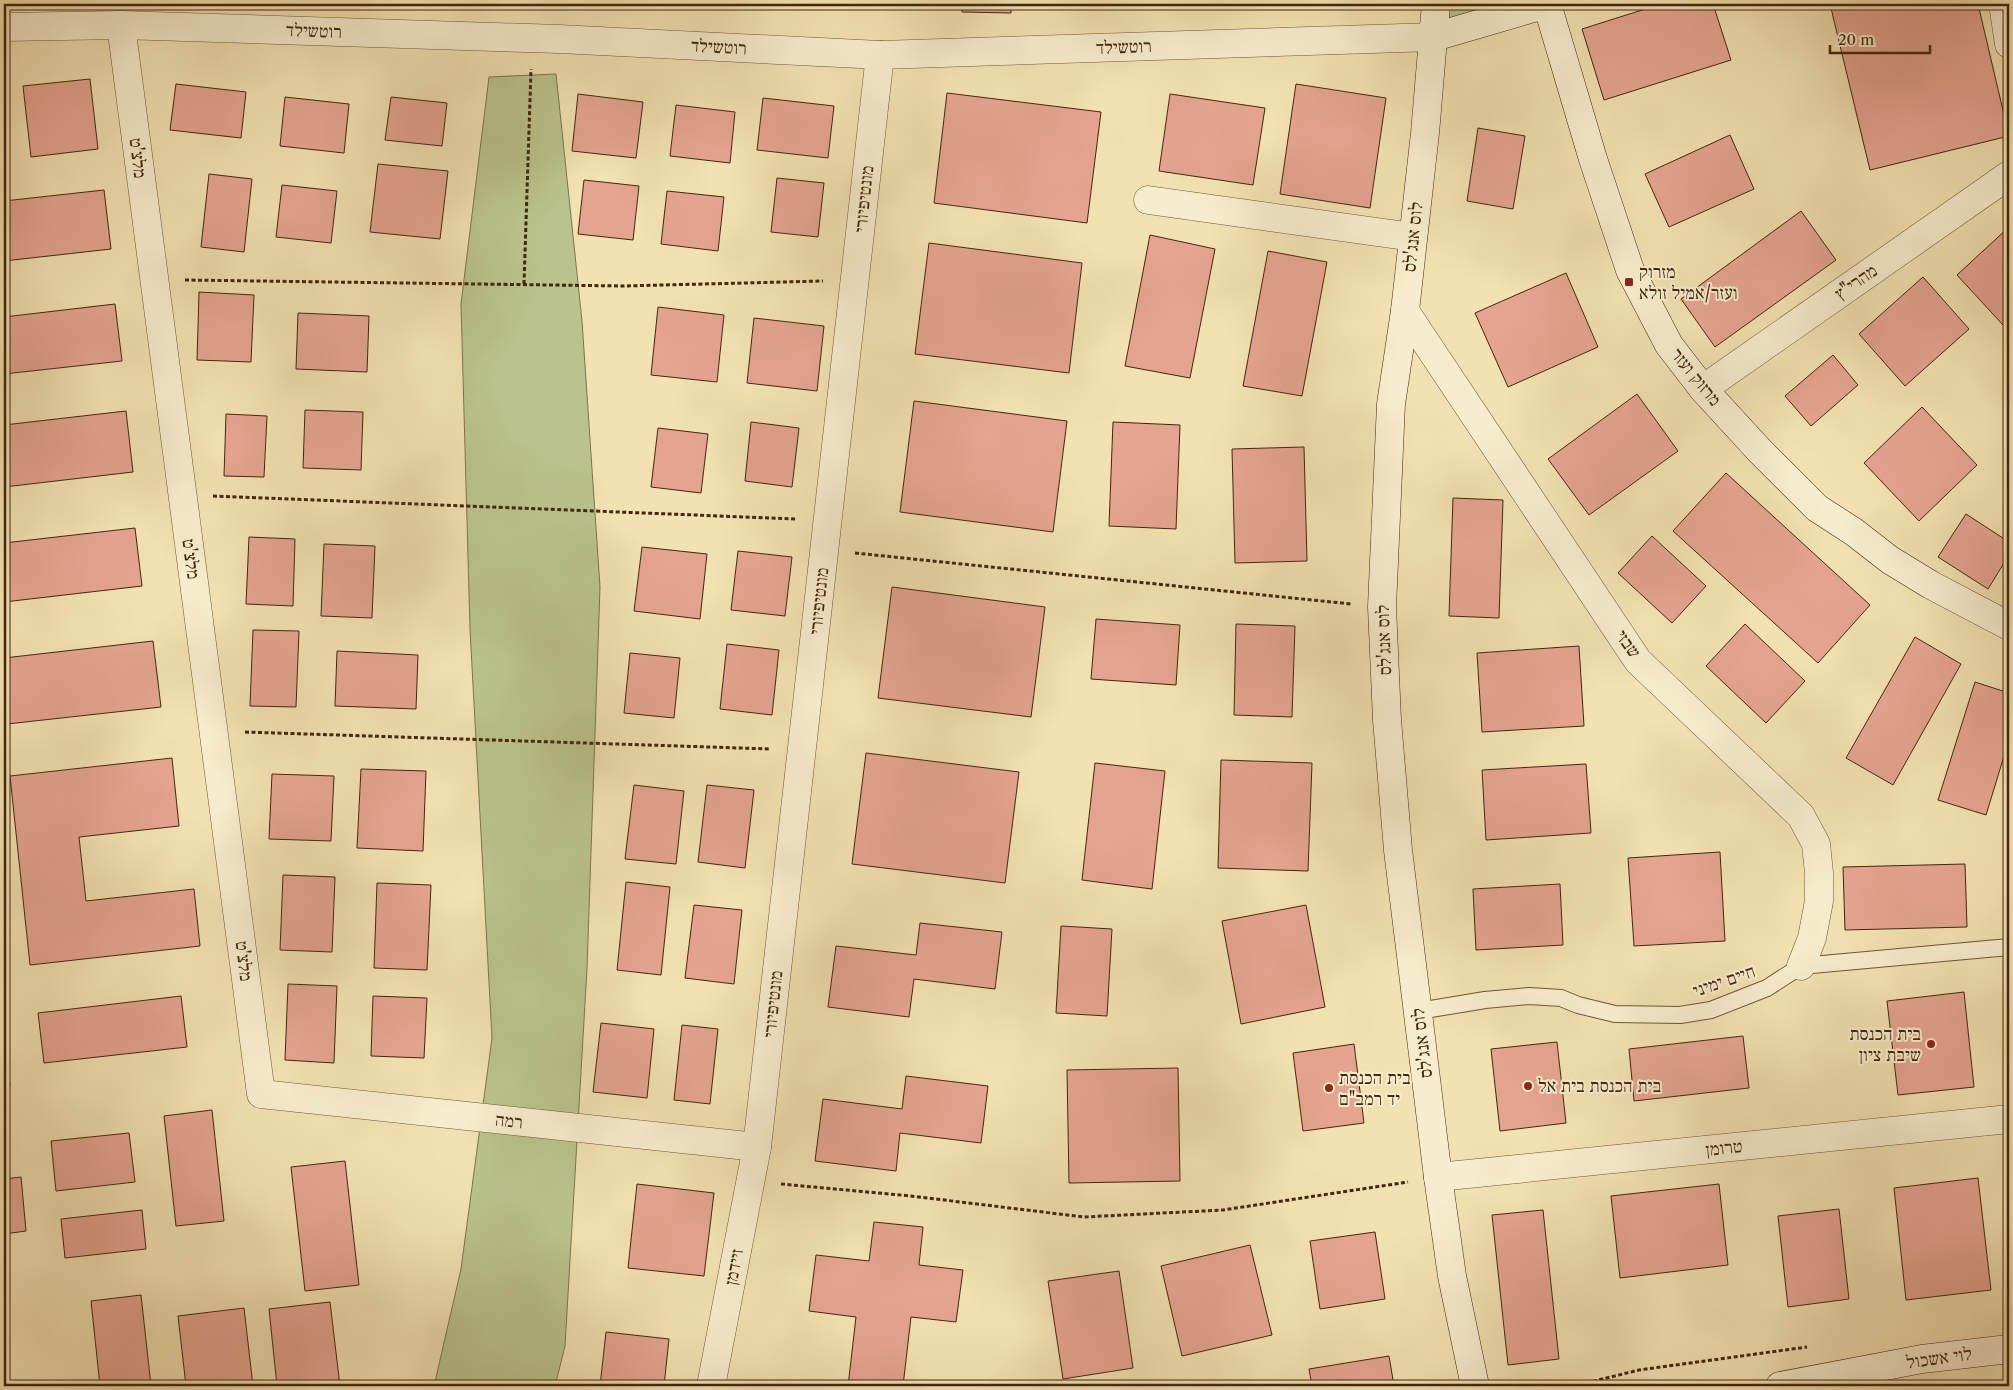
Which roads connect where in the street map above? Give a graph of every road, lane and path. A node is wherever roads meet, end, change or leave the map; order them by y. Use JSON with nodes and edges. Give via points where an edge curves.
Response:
{"nodes":[{"id":1,"x":1436,"y":4,"type":"edge"},
{"id":2,"x":1548,"y":4,"type":"edge"},
{"id":3,"x":2003,"y":4,"type":"edge"},
{"id":4,"x":121,"y":25,"type":"junction"},
{"id":5,"x":4,"y":27,"type":"edge"},
{"id":6,"x":1434,"y":37,"type":"junction"},
{"id":7,"x":532,"y":38,"type":"junction"},
{"id":8,"x":2009,"y":44,"type":"edge"},
{"id":9,"x":880,"y":55,"type":"junction"},
{"id":10,"x":2009,"y":176,"type":"edge"},
{"id":11,"x":1148,"y":200,"type":"dead end"},
{"id":12,"x":1413,"y":237,"type":"junction"},
{"id":13,"x":154,"y":280,"type":"junction"},
{"id":14,"x":855,"y":280,"type":"junction"},
{"id":15,"x":524,"y":284,"type":"junction"},
{"id":16,"x":1405,"y":311,"type":"junction"},
{"id":17,"x":1703,"y":389,"type":"junction"},
{"id":18,"x":182,"y":494,"type":"junction"},
{"id":19,"x":828,"y":521,"type":"junction"},
{"id":20,"x":824,"y":550,"type":"junction"},
{"id":21,"x":1382,"y":607,"type":"junction"},
{"id":22,"x":2009,"y":626,"type":"edge"},
{"id":23,"x":214,"y":731,"type":"junction"},
{"id":24,"x":802,"y":750,"type":"junction"},
{"id":25,"x":2009,"y":947,"type":"edge"},
{"id":26,"x":1801,"y":966,"type":"junction"},
{"id":27,"x":1419,"y":1011,"type":"junction"},
{"id":28,"x":261,"y":1094,"type":"joint"},
{"id":29,"x":2009,"y":1119,"type":"edge"},
{"id":30,"x":757,"y":1147,"type":"junction"},
{"id":31,"x":1438,"y":1177,"type":"junction"},
{"id":32,"x":751,"y":1182,"type":"junction"},
{"id":33,"x":2009,"y":1349,"type":"edge"},
{"id":34,"x":1473,"y":1382,"type":"edge"},
{"id":35,"x":711,"y":1386,"type":"edge"},
{"id":36,"x":1780,"y":1386,"type":"edge"}],
"edges":[{"from":1,"to":6,"type":"street","name":"לוס אנג'לס"},
{"from":2,"to":6,"type":"street","name":"רוטשילד"},
{"from":2,"to":17,"type":"street","name":"מרזוק ועזר","via":[[1630,270],[1669,345]]},
{"from":3,"to":8,"type":"street"},
{"from":4,"to":5,"type":"street","name":"רוטשילד"},
{"from":4,"to":7,"type":"street","name":"רוטשילד"},
{"from":4,"to":13,"type":"street","name":"מלצ'ט"},
{"from":6,"to":9,"type":"street","name":"רוטשילד"},
{"from":6,"to":12,"type":"street","name":"לוס אנג'לס"},
{"from":7,"to":9,"type":"street","name":"רוטשילד"},
{"from":7,"to":15,"type":"path"},
{"from":9,"to":14,"type":"street","name":"מונטיפיורי"},
{"from":10,"to":17,"type":"street","name":"מהרי\"ץ"},
{"from":11,"to":12,"type":"street"},
{"from":12,"to":16,"type":"street","name":"לוס אנג'לס"},
{"from":13,"to":15,"type":"path"},
{"from":13,"to":18,"type":"street","name":"מלצ'ט"},
{"from":14,"to":15,"type":"path","via":[[624,286]]},
{"from":14,"to":19,"type":"street","name":"מונטיפיורי"},
{"from":16,"to":21,"type":"street","name":"לוס אנג'לס","via":[[1391,404]]},
{"from":16,"to":26,"type":"street","name":"שבזי","via":[[1638,661],[1801,816],[1816,844],[1819,873],[1819,901],[1812,938]]},
{"from":17,"to":22,"type":"street","name":"מרזוק ועזר","via":[[1817,508],[1890,560]]},
{"from":18,"to":19,"type":"path"},
{"from":18,"to":23,"type":"street","name":"מלצ'ט"},
{"from":19,"to":20,"type":"street","name":"מונטיפיורי"},
{"from":20,"to":21,"type":"path"},
{"from":20,"to":24,"type":"street","name":"מונטיפיורי"},
{"from":21,"to":27,"type":"street","name":"לוס אנג'לס","via":[[1398,850]]},
{"from":23,"to":24,"type":"path"},
{"from":23,"to":28,"type":"street","name":"מלצ'ט"},
{"from":24,"to":30,"type":"street","name":"מונטיפיורי"},
{"from":25,"to":26,"type":"lane","name":"חיים ימיני"},
{"from":26,"to":27,"type":"lane","name":"חיים ימיני","via":[[1767,988],[1711,1010],[1680,1015],[1614,1014],[1561,998],[1529,996]]},
{"from":27,"to":31,"type":"street","name":"לוס אנג'לס"},
{"from":28,"to":30,"type":"street","name":"רמה"},
{"from":29,"to":31,"type":"street","name":"טרומן"},
{"from":30,"to":32,"type":"street","name":"זיידמן"},
{"from":31,"to":32,"type":"path","via":[[1223,1210],[1084,1217],[911,1196]]},
{"from":31,"to":34,"type":"street","name":"לוס אנג'לס","via":[[1452,1276]]},
{"from":32,"to":35,"type":"street","name":"זיידמן"},
{"from":33,"to":36,"type":"street","name":"לוי אשכול","via":[[1922,1359]]}]}
